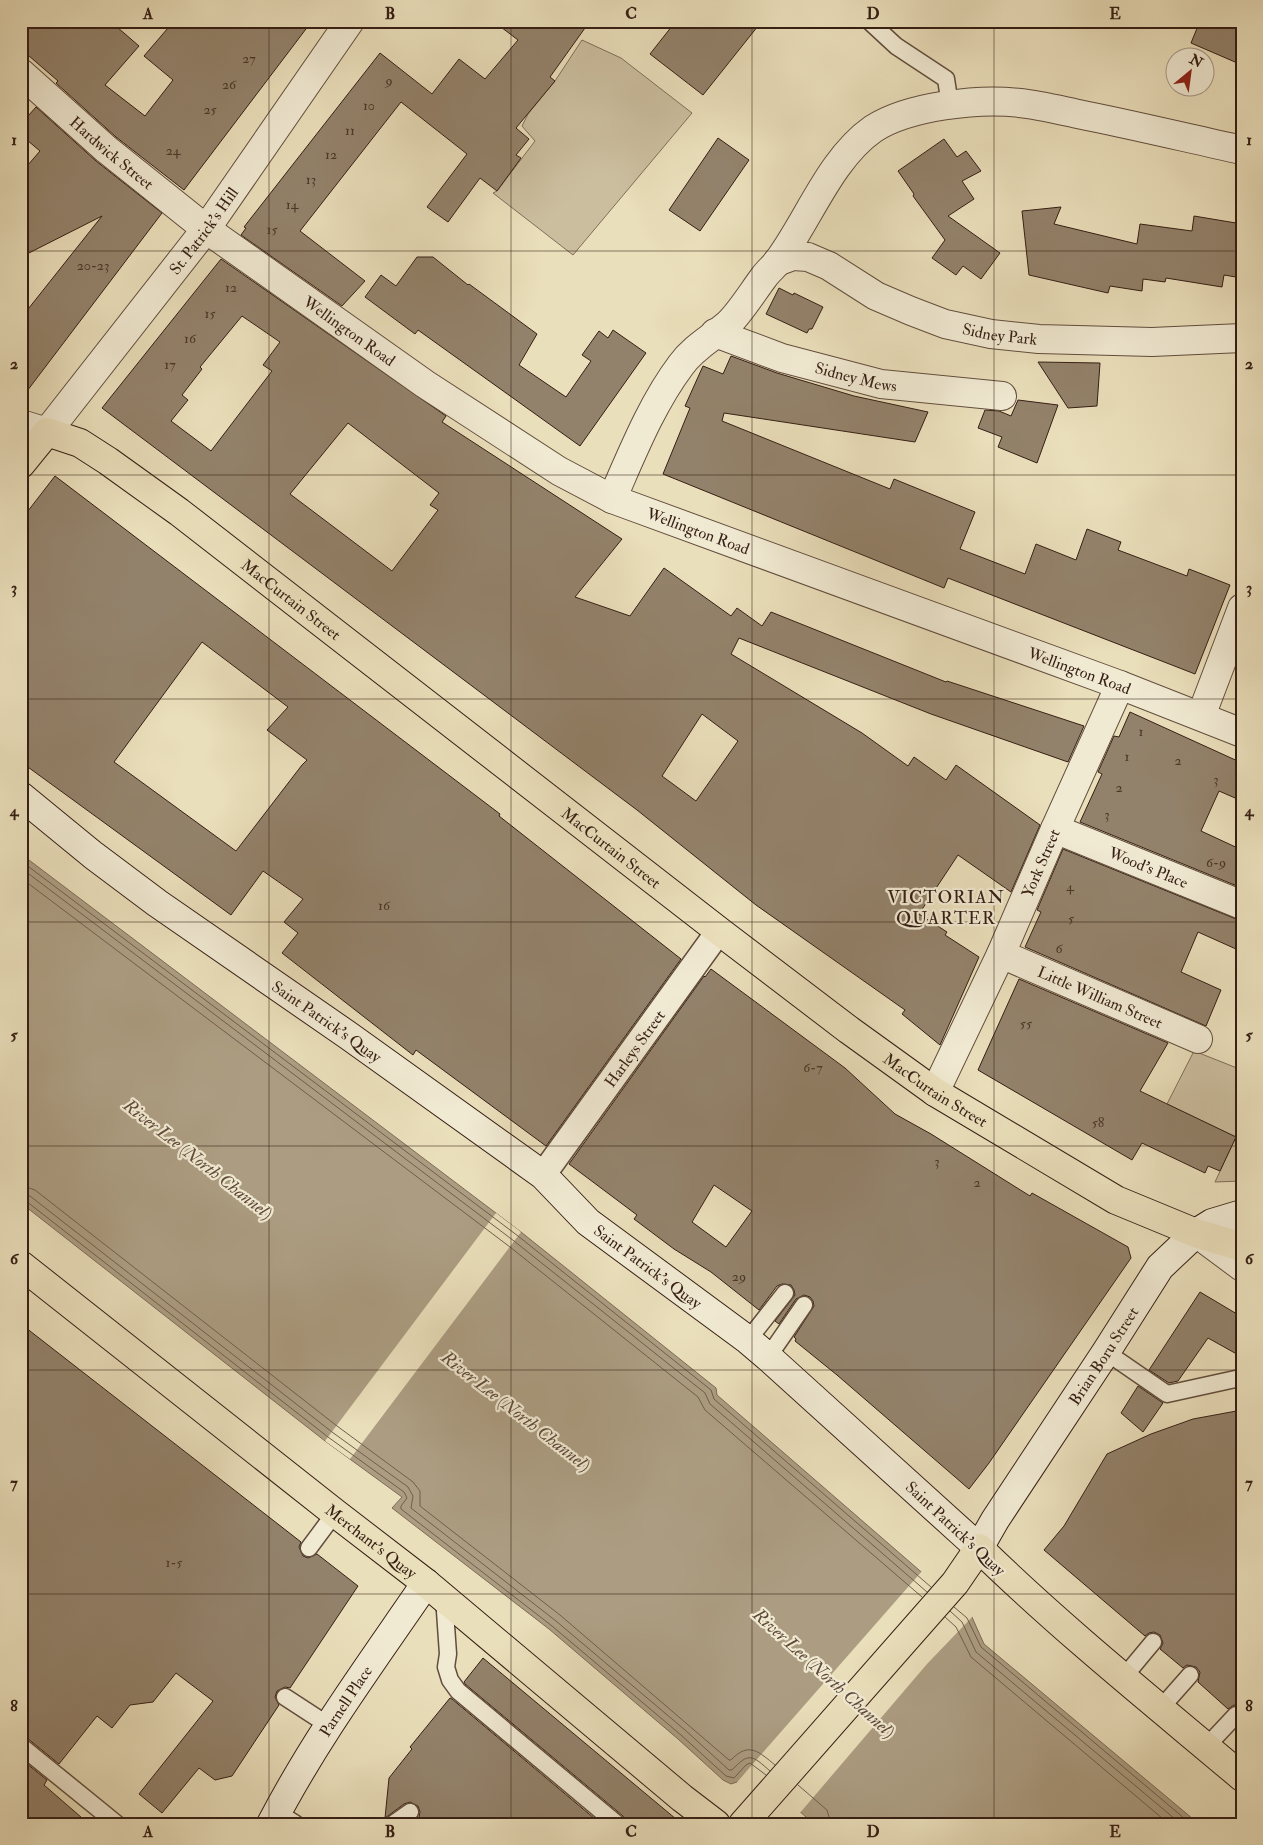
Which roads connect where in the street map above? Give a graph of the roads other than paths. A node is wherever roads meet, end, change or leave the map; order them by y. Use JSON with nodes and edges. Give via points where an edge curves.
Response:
{"nodes":[{"id":1,"x":350,"y":21,"type":"edge"},
{"id":2,"x":869,"y":21,"type":"edge"},
{"id":3,"x":21,"y":73,"type":"edge"},
{"id":4,"x":950,"y":106,"type":"junction"},
{"id":5,"x":1242,"y":150,"type":"edge"},
{"id":6,"x":206,"y":229,"type":"junction"},
{"id":7,"x":777,"y":262,"type":"junction"},
{"id":8,"x":715,"y":333,"type":"junction"},
{"id":9,"x":1242,"y":338,"type":"edge"},
{"id":10,"x":1002,"y":396,"type":"dead end"},
{"id":11,"x":21,"y":424,"type":"edge"},
{"id":12,"x":47,"y":432,"type":"junction"},
{"id":13,"x":21,"y":464,"type":"edge"},
{"id":14,"x":612,"y":499,"type":"junction"},
{"id":15,"x":1242,"y":608,"type":"edge"},
{"id":16,"x":1236,"y":638,"type":"edge"},
{"id":17,"x":1120,"y":686,"type":"junction"},
{"id":18,"x":1201,"y":716,"type":"junction"},
{"id":19,"x":1242,"y":732,"type":"edge"},
{"id":20,"x":21,"y":796,"type":"edge"},
{"id":21,"x":1055,"y":829,"type":"junction"},
{"id":22,"x":1242,"y":905,"type":"edge"},
{"id":23,"x":719,"y":931,"type":"junction"},
{"id":24,"x":1001,"y":954,"type":"junction"},
{"id":25,"x":1198,"y":1039,"type":"dead end"},
{"id":26,"x":935,"y":1092,"type":"junction"},
{"id":27,"x":550,"y":1165,"type":"dead end"},
{"id":28,"x":1242,"y":1214,"type":"edge"},
{"id":29,"x":1196,"y":1233,"type":"junction"},
{"id":30,"x":1242,"y":1247,"type":"edge"},
{"id":31,"x":21,"y":1265,"type":"edge"},
{"id":32,"x":1242,"y":1267,"type":"edge"},
{"id":33,"x":785,"y":1293,"type":"dead end"},
{"id":34,"x":804,"y":1305,"type":"dead end"},
{"id":35,"x":758,"y":1349,"type":"junction"},
{"id":36,"x":1106,"y":1352,"type":"junction"},
{"id":37,"x":1240,"y":1378,"type":"dead end"},
{"id":38,"x":335,"y":1513,"type":"junction"},
{"id":39,"x":309,"y":1548,"type":"dead end"},
{"id":40,"x":979,"y":1548,"type":"junction"},
{"id":41,"x":435,"y":1590,"type":"junction"},
{"id":42,"x":1153,"y":1642,"type":"dead end"},
{"id":43,"x":1190,"y":1675,"type":"dead end"},
{"id":44,"x":1123,"y":1678,"type":"junction"},
{"id":45,"x":284,"y":1697,"type":"dead end"},
{"id":46,"x":1160,"y":1710,"type":"junction"},
{"id":47,"x":1236,"y":1715,"type":"dead end"},
{"id":48,"x":328,"y":1725,"type":"junction"},
{"id":49,"x":21,"y":1746,"type":"edge"},
{"id":50,"x":1206,"y":1746,"type":"junction"},
{"id":51,"x":1242,"y":1777,"type":"edge"},
{"id":52,"x":410,"y":1812,"type":"dead end"},
{"id":53,"x":752,"y":1814,"type":"edge"},
{"id":54,"x":281,"y":1820,"type":"edge"},
{"id":55,"x":117,"y":1824,"type":"edge"},
{"id":56,"x":393,"y":1824,"type":"edge"},
{"id":57,"x":617,"y":1824,"type":"edge"},
{"id":58,"x":716,"y":1824,"type":"edge"}],
"edges":[{"from":1,"to":6,"type":"street","name":"St. Patrick's Hill"},
{"from":2,"to":4,"type":"lane","via":[[896,46],[946,79]]},
{"from":3,"to":6,"type":"street","name":"Hardwick Street","via":[[106,149]]},
{"from":4,"to":5,"type":"street","via":[[1020,103]]},
{"from":4,"to":7,"type":"street","via":[[898,117],[873,130],[859,142],[823,188]]},
{"from":6,"to":12,"type":"street","name":"St. Patrick's Hill"},
{"from":6,"to":14,"type":"street","name":"Wellington Road","via":[[425,384],[559,471]]},
{"from":7,"to":8,"type":"street","via":[[730,323]]},
{"from":7,"to":9,"type":"street","name":"Sidney Park","via":[[794,256],[808,257],[876,296],[911,311],[945,324],[991,334],[1039,339],[1152,342]]},
{"from":8,"to":10,"type":"street","name":"Sidney Mews","via":[[782,358],[881,384]]},
{"from":8,"to":14,"type":"street","via":[[682,363],[667,386]]},
{"from":11,"to":12,"type":"street"},
{"from":12,"to":13,"type":"highway"},
{"from":12,"to":23,"type":"highway","name":"MacCurtain Street","via":[[88,448],[178,512]]},
{"from":14,"to":17,"type":"street","name":"Wellington Road"},
{"from":15,"to":16,"type":"street"},
{"from":16,"to":18,"type":"street"},
{"from":17,"to":18,"type":"street","name":"Wellington Road"},
{"from":17,"to":21,"type":"street","name":"York Street"},
{"from":18,"to":19,"type":"street","name":"Wellington Road"},
{"from":20,"to":35,"type":"street","name":"Saint Patrick's Quay","via":[[157,903],[543,1175],[588,1222]]},
{"from":21,"to":22,"type":"street","name":"Wood's Place"},
{"from":21,"to":24,"type":"street","name":"York Street"},
{"from":23,"to":26,"type":"highway","name":"MacCurtain Street"},
{"from":23,"to":27,"type":"street","name":"Harleys Street"},
{"from":24,"to":25,"type":"street","name":"Little William Street"},
{"from":24,"to":26,"type":"street","name":"York Street"},
{"from":26,"to":29,"type":"highway","name":"MacCurtain Street","via":[[1116,1200]]},
{"from":28,"to":29,"type":"street","name":"Brian Boru Street","via":[[1212,1223]]},
{"from":29,"to":30,"type":"highway","name":"MacCurtain Street"},
{"from":29,"to":32,"type":"street"},
{"from":29,"to":36,"type":"street","name":"Brian Boru Street","via":[[1160,1267]]},
{"from":31,"to":38,"type":"highway","name":"Merchant's Quay"},
{"from":33,"to":35,"type":"lane"},
{"from":34,"to":35,"type":"lane"},
{"from":35,"to":40,"type":"street","name":"Saint Patrick's Quay"},
{"from":36,"to":37,"type":"lane","via":[[1167,1394]]},
{"from":36,"to":40,"type":"street","name":"Brian Boru Street"},
{"from":38,"to":39,"type":"lane"},
{"from":38,"to":41,"type":"highway","name":"Merchant's Quay"},
{"from":40,"to":44,"type":"highway","name":"Saint Patrick's Quay"},
{"from":40,"to":53,"type":"highway","via":[[951,1587]]},
{"from":41,"to":48,"type":"street","name":"Parnell Place"},
{"from":41,"to":57,"type":"lane","via":[[448,1654],[446,1667],[458,1691]]},
{"from":41,"to":58,"type":"highway","name":"Merchant's Quay"},
{"from":42,"to":44,"type":"lane"},
{"from":43,"to":46,"type":"lane"},
{"from":44,"to":46,"type":"highway","name":"Saint Patrick's Quay"},
{"from":45,"to":48,"type":"lane"},
{"from":46,"to":50,"type":"highway","name":"Saint Patrick's Quay"},
{"from":47,"to":50,"type":"lane"},
{"from":48,"to":54,"type":"street","name":"Parnell Place"},
{"from":49,"to":55,"type":"lane"},
{"from":50,"to":51,"type":"highway","name":"Saint Patrick's Quay"},
{"from":52,"to":56,"type":"lane"}]}
